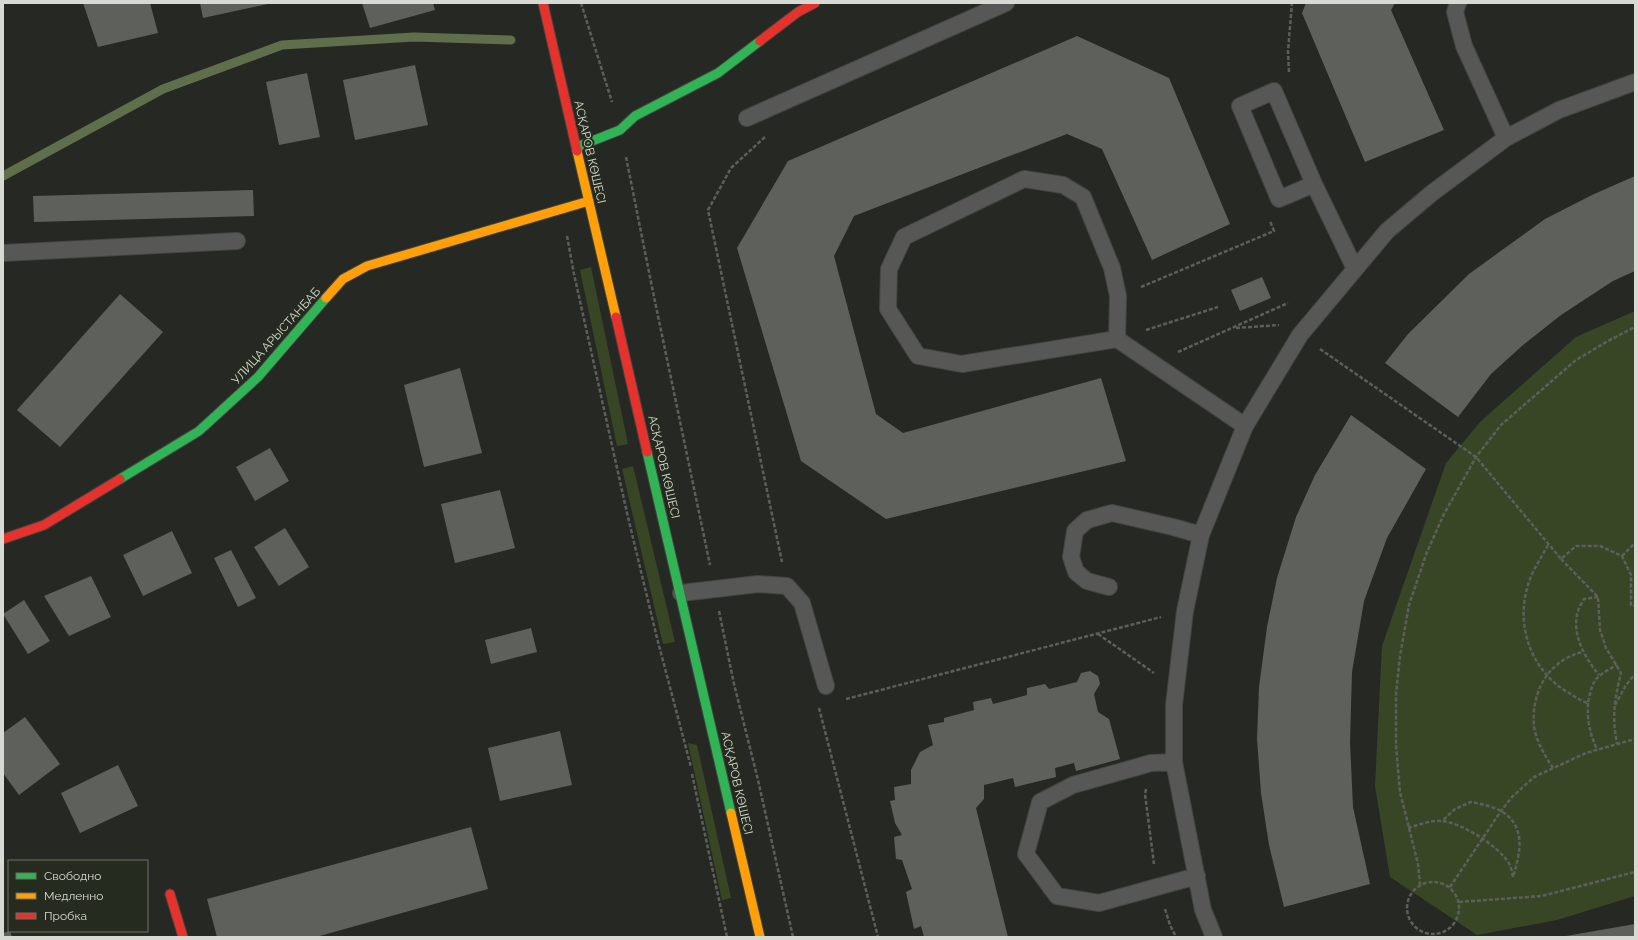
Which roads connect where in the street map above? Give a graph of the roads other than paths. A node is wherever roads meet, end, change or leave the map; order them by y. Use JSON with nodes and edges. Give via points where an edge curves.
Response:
{"nodes":[{"id":1,"x":543,"y":3,"type":"edge"},
{"id":2,"x":815,"y":3,"type":"edge"},
{"id":3,"x":1006,"y":3,"type":"edge"},
{"id":4,"x":1458,"y":3,"type":"edge"},
{"id":5,"x":1635,"y":82,"type":"edge"},
{"id":6,"x":747,"y":118,"type":"dead end"},
{"id":7,"x":1506,"y":138,"type":"junction"},
{"id":8,"x":577,"y":147,"type":"junction"},
{"id":9,"x":1314,"y":184,"type":"junction"},
{"id":10,"x":589,"y":201,"type":"junction"},
{"id":11,"x":237,"y":241,"type":"dead end"},
{"id":12,"x":3,"y":252,"type":"edge"},
{"id":13,"x":1355,"y":269,"type":"junction"},
{"id":14,"x":1117,"y":339,"type":"junction"},
{"id":15,"x":1245,"y":426,"type":"junction"},
{"id":16,"x":1201,"y":535,"type":"junction"},
{"id":17,"x":3,"y":539,"type":"edge"},
{"id":18,"x":1109,"y":588,"type":"dead end"},
{"id":19,"x":681,"y":593,"type":"junction"},
{"id":20,"x":826,"y":686,"type":"dead end"},
{"id":21,"x":1174,"y":762,"type":"junction"},
{"id":22,"x":1197,"y":876,"type":"junction"},
{"id":23,"x":170,"y":894,"type":"dead end"},
{"id":24,"x":183,"y":937,"type":"edge"},
{"id":25,"x":760,"y":937,"type":"edge"},
{"id":26,"x":1214,"y":937,"type":"edge"}],
"edges":[{"from":1,"to":8,"type":"street","name":"АСҚАРОВ КӨШЕСІ"},
{"from":2,"to":8,"type":"street","via":[[798,12],[718,73],[635,116],[620,130]]},
{"from":3,"to":6,"type":"lane"},
{"from":4,"to":7,"type":"lane","via":[[1455,12],[1464,46]]},
{"from":5,"to":7,"type":"lane","via":[[1559,110]]},
{"from":7,"to":13,"type":"lane","via":[[1432,193],[1387,231]]},
{"from":8,"to":10,"type":"street","name":"АСҚАРОВ КӨШЕСІ"},
{"from":9,"to":9,"type":"lane","via":[[1274,91],[1240,106],[1279,199]]},
{"from":9,"to":13,"type":"lane"},
{"from":10,"to":17,"type":"street","name":"УЛИЦА АРЫСТАНБАБ","via":[[367,266],[343,279],[258,377],[199,431],[44,525]]},
{"from":10,"to":19,"type":"street","name":"АСҚАРОВ КӨШЕСІ"},
{"from":11,"to":12,"type":"lane"},
{"from":13,"to":15,"type":"lane","via":[[1300,335]]},
{"from":14,"to":14,"type":"lane","via":[[962,364],[918,356],[888,309],[889,269],[904,237],[1024,179],[1062,185],[1083,197],[1112,268],[1118,296]]},
{"from":14,"to":15,"type":"lane"},
{"from":15,"to":16,"type":"lane"},
{"from":16,"to":18,"type":"lane","via":[[1112,514],[1087,520],[1075,531],[1071,557],[1076,572],[1087,582]]},
{"from":16,"to":21,"type":"lane","via":[[1184,619],[1174,705]]},
{"from":19,"to":20,"type":"lane","via":[[758,584],[788,586],[802,603]]},
{"from":19,"to":25,"type":"street","name":"АСҚАРОВ КӨШЕСІ"},
{"from":21,"to":22,"type":"lane"},
{"from":21,"to":22,"type":"lane","via":[[1151,763],[1073,785],[1040,802],[1026,854],[1057,896],[1099,903]]},
{"from":22,"to":26,"type":"lane","via":[[1204,910]]},
{"from":23,"to":24,"type":"street"}]}
